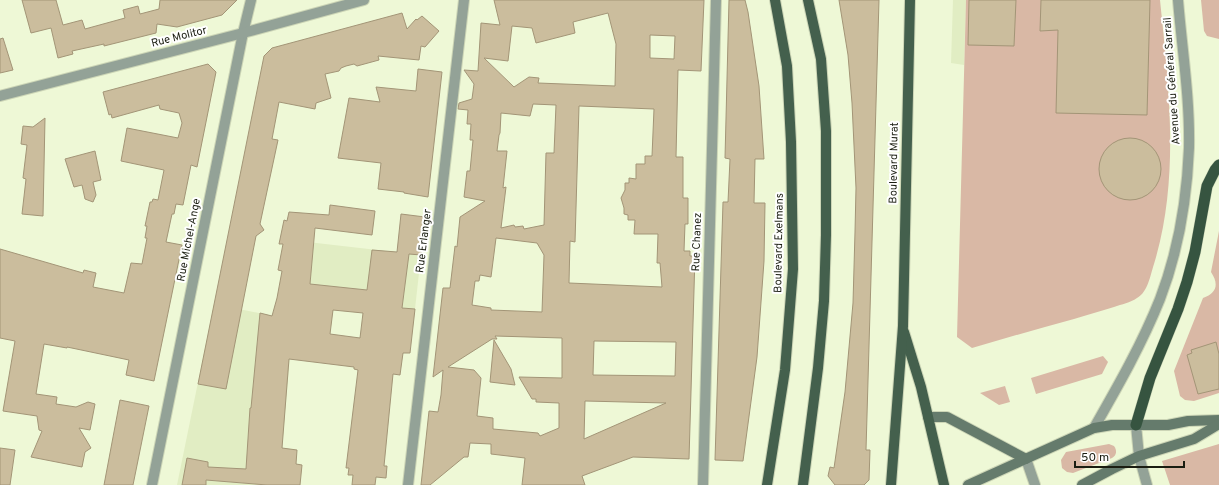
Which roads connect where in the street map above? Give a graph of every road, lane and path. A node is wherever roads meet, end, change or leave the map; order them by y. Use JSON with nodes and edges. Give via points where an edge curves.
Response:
{"nodes":[{"id":1,"x":251,"y":0,"type":"edge"},
{"id":2,"x":364,"y":0,"type":"edge"},
{"id":3,"x":464,"y":0,"type":"edge"},
{"id":4,"x":716,"y":0,"type":"edge"},
{"id":5,"x":775,"y":0,"type":"edge"},
{"id":6,"x":808,"y":0,"type":"edge"},
{"id":7,"x":910,"y":0,"type":"edge"},
{"id":8,"x":1178,"y":0,"type":"edge"},
{"id":9,"x":243,"y":33,"type":"junction"},
{"id":10,"x":0,"y":96,"type":"edge"},
{"id":11,"x":1219,"y":165,"type":"edge"},
{"id":12,"x":902,"y":326,"type":"junction"},
{"id":13,"x":928,"y":417,"type":"junction"},
{"id":14,"x":1219,"y":420,"type":"edge"},
{"id":15,"x":1219,"y":424,"type":"edge"},
{"id":16,"x":1136,"y":425,"type":"junction"},
{"id":17,"x":1094,"y":428,"type":"junction"},
{"id":18,"x":1139,"y":456,"type":"junction"},
{"id":19,"x":1026,"y":459,"type":"junction"},
{"id":20,"x":152,"y":485,"type":"edge"},
{"id":21,"x":408,"y":485,"type":"edge"},
{"id":22,"x":703,"y":485,"type":"edge"},
{"id":23,"x":767,"y":485,"type":"edge"},
{"id":24,"x":803,"y":485,"type":"edge"},
{"id":25,"x":891,"y":485,"type":"edge"},
{"id":26,"x":944,"y":485,"type":"edge"},
{"id":27,"x":968,"y":485,"type":"edge"},
{"id":28,"x":1035,"y":485,"type":"edge"},
{"id":29,"x":1082,"y":485,"type":"edge"},
{"id":30,"x":1147,"y":485,"type":"edge"}],
"edges":[{"from":1,"to":9,"type":"street","name":"Rue Michel-Ange"},
{"from":2,"to":9,"type":"street","name":"Rue Molitor"},
{"from":3,"to":21,"type":"street","name":"Rue Erlanger"},
{"from":4,"to":22,"type":"street","name":"Rue Chanez"},
{"from":5,"to":23,"type":"main road","name":"Boulevard Exelmans","via":[[787,74],[792,142],[793,269],[785,370]]},
{"from":6,"to":24,"type":"main road","via":[[821,59],[826,131],[826,235],[824,300]]},
{"from":7,"to":12,"type":"main road","name":"Boulevard Murat"},
{"from":8,"to":17,"type":"street","name":"Avenue du Général Sarrail","via":[[1185,61],[1189,148],[1178,239],[1160,300],[1130,365]]},
{"from":9,"to":10,"type":"street","name":"Rue Molitor"},
{"from":9,"to":20,"type":"street","name":"Rue Michel-Ange"},
{"from":11,"to":16,"type":"highway","via":[[1207,186],[1187,282],[1150,378]]},
{"from":12,"to":13,"type":"main road","name":"Boulevard Murat"},
{"from":12,"to":25,"type":"main road","name":"Boulevard Murat"},
{"from":13,"to":19,"type":"main road","via":[[947,417]]},
{"from":13,"to":26,"type":"main road","name":"Boulevard Murat"},
{"from":14,"to":16,"type":"main road"},
{"from":15,"to":18,"type":"main road","via":[[1194,439]]},
{"from":16,"to":17,"type":"main road"},
{"from":16,"to":18,"type":"street"},
{"from":17,"to":19,"type":"main road"},
{"from":18,"to":29,"type":"main road"},
{"from":18,"to":30,"type":"street"},
{"from":19,"to":27,"type":"main road"},
{"from":19,"to":28,"type":"street"}]}
